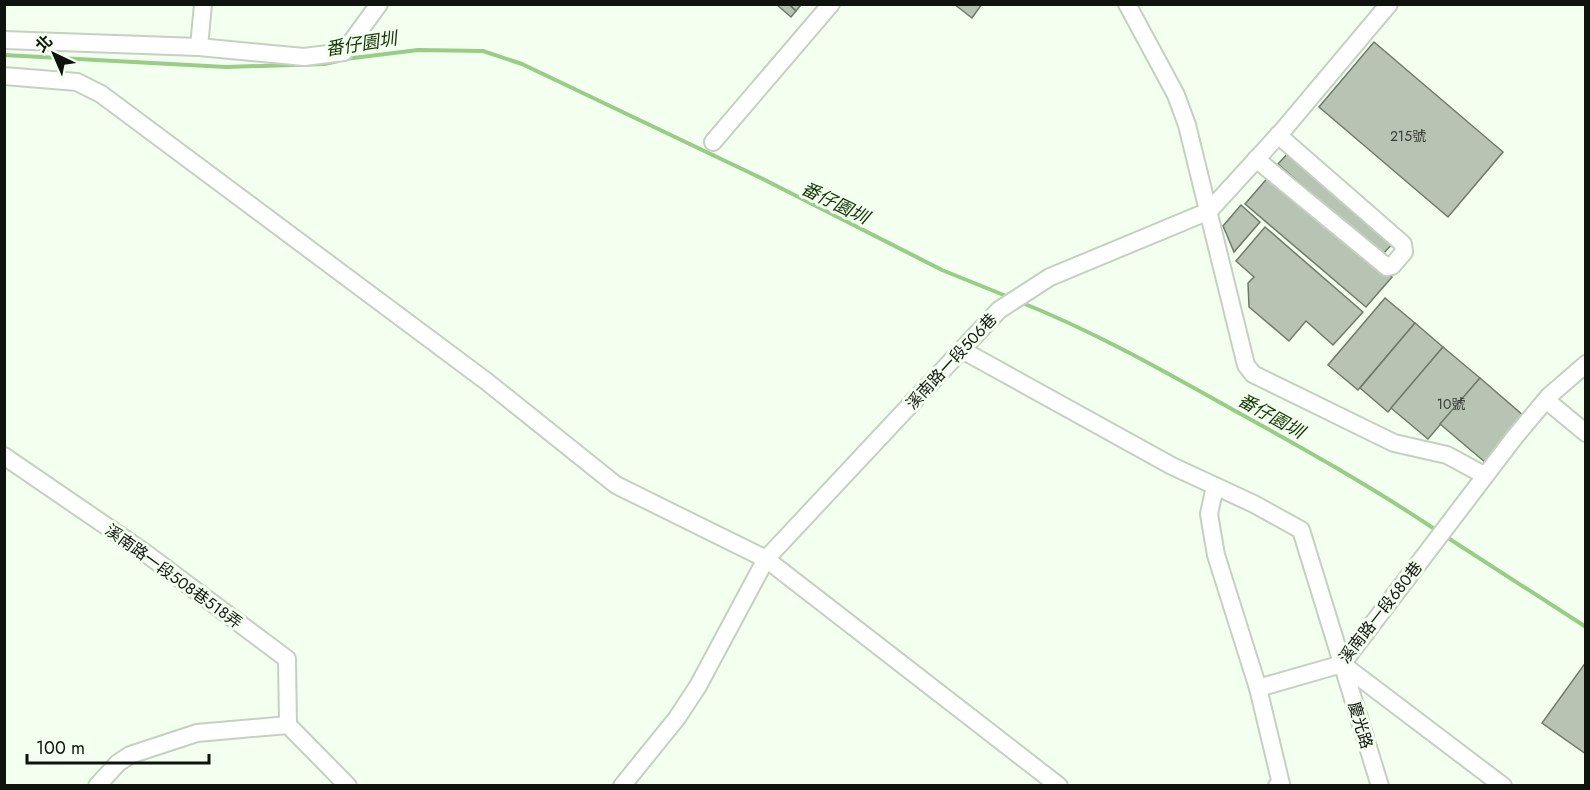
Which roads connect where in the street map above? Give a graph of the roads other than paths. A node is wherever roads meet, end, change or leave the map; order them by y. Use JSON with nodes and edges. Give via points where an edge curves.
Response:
{"nodes":[{"id":1,"x":203,"y":4,"type":"edge"},
{"id":2,"x":379,"y":4,"type":"edge"},
{"id":3,"x":831,"y":4,"type":"edge"},
{"id":4,"x":1127,"y":4,"type":"edge"},
{"id":5,"x":1389,"y":4,"type":"edge"},
{"id":6,"x":4,"y":40,"type":"edge"},
{"id":7,"x":199,"y":47,"type":"junction"},
{"id":8,"x":4,"y":76,"type":"edge"},
{"id":9,"x":1278,"y":135,"type":"junction"},
{"id":10,"x":713,"y":142,"type":"dead end"},
{"id":11,"x":1256,"y":159,"type":"junction"},
{"id":12,"x":1209,"y":211,"type":"junction"},
{"id":13,"x":962,"y":350,"type":"junction"},
{"id":14,"x":1586,"y":364,"type":"edge"},
{"id":15,"x":1546,"y":400,"type":"junction"},
{"id":16,"x":1586,"y":433,"type":"edge"},
{"id":17,"x":4,"y":456,"type":"edge"},
{"id":18,"x":1484,"y":475,"type":"junction"},
{"id":19,"x":1215,"y":486,"type":"junction"},
{"id":20,"x":766,"y":559,"type":"junction"},
{"id":21,"x":1342,"y":664,"type":"junction"},
{"id":22,"x":1258,"y":688,"type":"junction"},
{"id":23,"x":288,"y":725,"type":"junction"},
{"id":24,"x":1280,"y":785,"type":"edge"},
{"id":25,"x":97,"y":786,"type":"edge"},
{"id":26,"x":348,"y":786,"type":"edge"},
{"id":27,"x":622,"y":786,"type":"edge"},
{"id":28,"x":1059,"y":786,"type":"edge"},
{"id":29,"x":1380,"y":786,"type":"edge"},
{"id":30,"x":1503,"y":786,"type":"edge"}],
"edges":[{"from":1,"to":7,"type":"street"},
{"from":2,"to":7,"type":"street","via":[[344,52],[304,57]]},
{"from":3,"to":10,"type":"street"},
{"from":4,"to":12,"type":"street","via":[[1176,95]]},
{"from":5,"to":9,"type":"street","name":"溪南路一段506巷"},
{"from":6,"to":7,"type":"street"},
{"from":8,"to":20,"type":"street","via":[[77,82],[101,94],[486,381],[616,485]]},
{"from":9,"to":11,"type":"street","name":"溪南路一段506巷"},
{"from":9,"to":11,"type":"street","via":[[1403,243],[1404,252],[1392,267],[1387,267]]},
{"from":11,"to":12,"type":"street","name":"溪南路一段506巷"},
{"from":12,"to":13,"type":"street","name":"溪南路一段506巷","via":[[1050,277],[999,310]]},
{"from":12,"to":18,"type":"street","via":[[1246,365],[1253,374],[1394,443],[1447,455]]},
{"from":13,"to":19,"type":"street","name":"慶光路"},
{"from":13,"to":20,"type":"street","name":"溪南路一段506巷"},
{"from":14,"to":15,"type":"street"},
{"from":15,"to":16,"type":"street"},
{"from":15,"to":18,"type":"street"},
{"from":17,"to":23,"type":"street","name":"溪南路一段508巷518弄","via":[[144,552],[287,659]]},
{"from":18,"to":21,"type":"street","name":"溪南路一段680巷"},
{"from":19,"to":21,"type":"street","name":"慶光路","via":[[1300,530]]},
{"from":19,"to":22,"type":"street","via":[[1209,513],[1216,555]]},
{"from":20,"to":27,"type":"street","name":"溪南路一段506巷","via":[[682,710]]},
{"from":20,"to":28,"type":"street"},
{"from":21,"to":22,"type":"street","name":"溪南路一段680巷"},
{"from":21,"to":29,"type":"street","name":"慶光路"},
{"from":21,"to":30,"type":"street"},
{"from":22,"to":24,"type":"street"},
{"from":23,"to":25,"type":"street","via":[[197,734],[130,755]]},
{"from":23,"to":26,"type":"street"}]}
